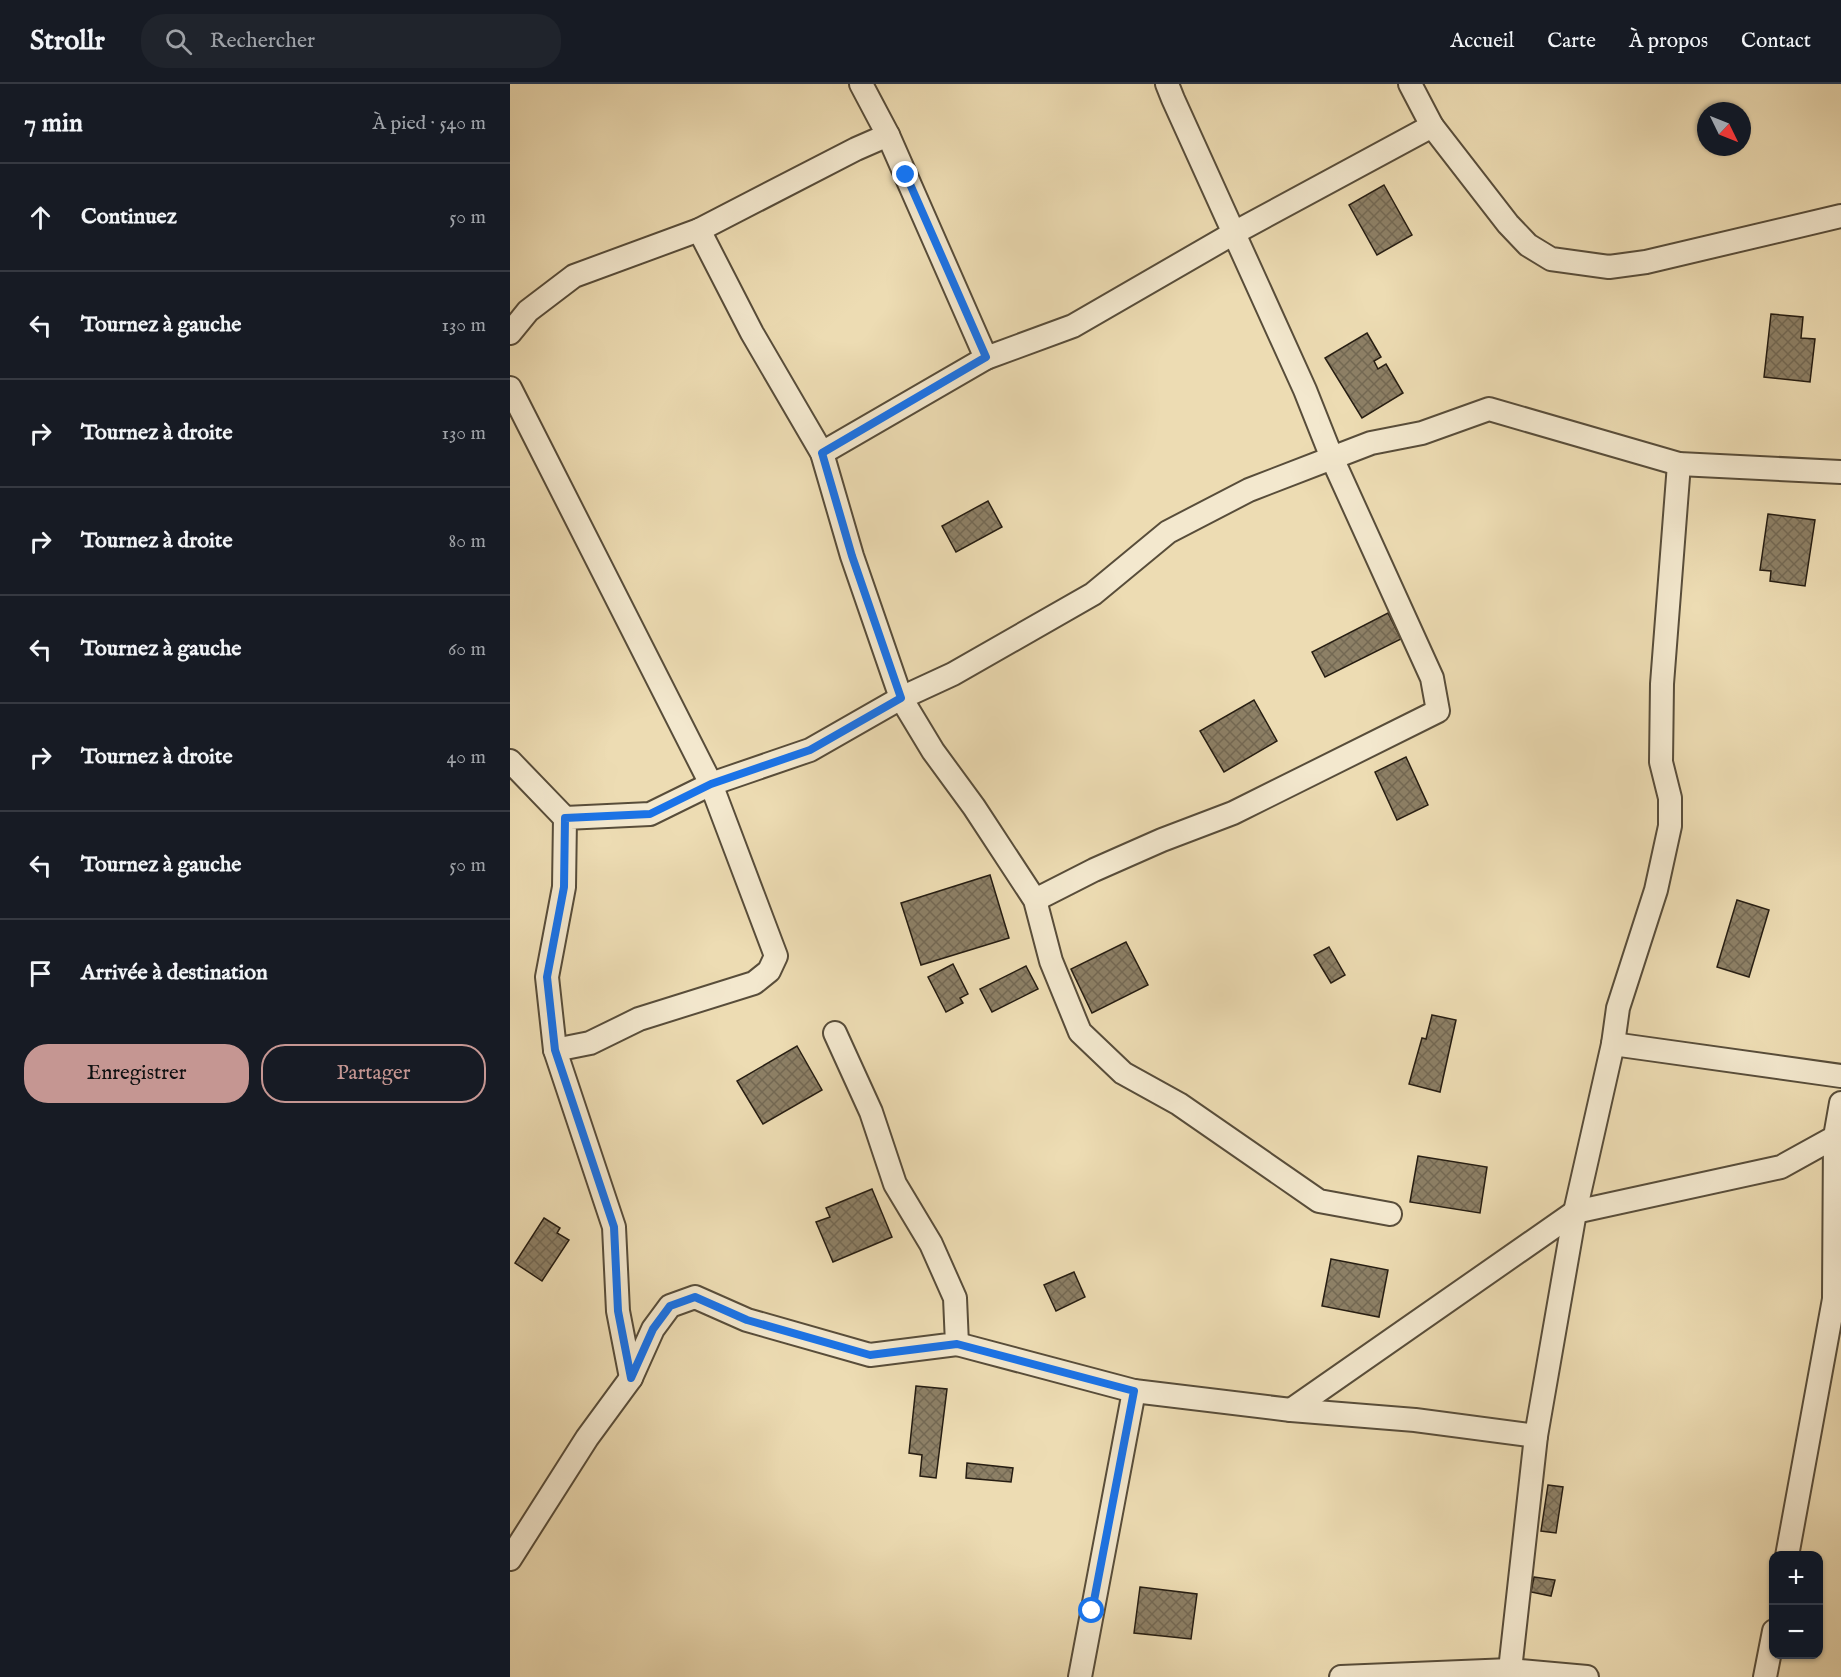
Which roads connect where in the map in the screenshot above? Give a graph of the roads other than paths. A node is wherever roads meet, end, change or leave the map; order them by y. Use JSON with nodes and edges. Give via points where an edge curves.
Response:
{"nodes":[{"id":1,"x":861,"y":84,"type":"edge"},
{"id":2,"x":1167,"y":84,"type":"edge"},
{"id":3,"x":1410,"y":84,"type":"edge"},
{"id":4,"x":1432,"y":126,"type":"junction"},
{"id":5,"x":888,"y":135,"type":"junction"},
{"id":6,"x":1841,"y":216,"type":"edge"},
{"id":7,"x":699,"y":230,"type":"junction"},
{"id":8,"x":1234,"y":233,"type":"junction"},
{"id":9,"x":510,"y":333,"type":"edge"},
{"id":10,"x":986,"y":357,"type":"junction"},
{"id":11,"x":510,"y":387,"type":"edge"},
{"id":12,"x":822,"y":453,"type":"junction"},
{"id":13,"x":1332,"y":458,"type":"junction"},
{"id":14,"x":1679,"y":464,"type":"junction"},
{"id":15,"x":1841,"y":472,"type":"edge"},
{"id":16,"x":901,"y":698,"type":"junction"},
{"id":17,"x":510,"y":762,"type":"edge"},
{"id":18,"x":711,"y":784,"type":"junction"},
{"id":19,"x":565,"y":818,"type":"junction"},
{"id":20,"x":1035,"y":900,"type":"junction"},
{"id":21,"x":835,"y":1033,"type":"dead end"},
{"id":22,"x":1613,"y":1044,"type":"junction"},
{"id":23,"x":555,"y":1050,"type":"junction"},
{"id":24,"x":1841,"y":1076,"type":"edge"},
{"id":25,"x":1841,"y":1103,"type":"edge"},
{"id":26,"x":1835,"y":1137,"type":"junction"},
{"id":27,"x":1575,"y":1212,"type":"junction"},
{"id":28,"x":1390,"y":1214,"type":"dead end"},
{"id":29,"x":957,"y":1344,"type":"junction"},
{"id":30,"x":631,"y":1378,"type":"junction"},
{"id":31,"x":1134,"y":1391,"type":"junction"},
{"id":32,"x":1291,"y":1410,"type":"junction"},
{"id":33,"x":1536,"y":1436,"type":"junction"},
{"id":34,"x":1788,"y":1551,"type":"edge"},
{"id":35,"x":510,"y":1559,"type":"edge"},
{"id":36,"x":1769,"y":1654,"type":"edge"},
{"id":37,"x":1510,"y":1670,"type":"junction"},
{"id":38,"x":1080,"y":1677,"type":"edge"},
{"id":39,"x":1341,"y":1677,"type":"edge"},
{"id":40,"x":1587,"y":1677,"type":"edge"},
{"id":41,"x":1765,"y":1677,"type":"edge"}],
"edges":[{"from":1,"to":5,"type":"street"},
{"from":2,"to":8,"type":"street"},
{"from":3,"to":4,"type":"street"},
{"from":4,"to":6,"type":"street","via":[[1508,224],[1528,245],[1551,259],[1609,267],[1646,262]]},
{"from":4,"to":8,"type":"street"},
{"from":5,"to":7,"type":"street"},
{"from":5,"to":10,"type":"street"},
{"from":7,"to":9,"type":"street","via":[[574,276],[528,311]]},
{"from":7,"to":12,"type":"street","via":[[752,333]]},
{"from":8,"to":10,"type":"street","via":[[1073,326]]},
{"from":8,"to":13,"type":"street"},
{"from":10,"to":12,"type":"street"},
{"from":11,"to":18,"type":"street"},
{"from":12,"to":16,"type":"street","via":[[852,556]]},
{"from":13,"to":14,"type":"street","via":[[1489,409]]},
{"from":13,"to":16,"type":"street","via":[[1249,490],[1168,532],[1093,594],[952,674]]},
{"from":13,"to":20,"type":"street","via":[[1432,678],[1438,711],[1233,813],[1152,844]]},
{"from":14,"to":15,"type":"street"},
{"from":14,"to":22,"type":"street","via":[[1662,684],[1661,762],[1670,798],[1670,826],[1656,890],[1618,1008]]},
{"from":16,"to":18,"type":"street","via":[[810,750]]},
{"from":16,"to":20,"type":"street"},
{"from":17,"to":19,"type":"street"},
{"from":18,"to":19,"type":"street","via":[[650,814]]},
{"from":18,"to":23,"type":"street","via":[[776,956],[769,970],[754,982],[639,1019],[590,1042]]},
{"from":19,"to":23,"type":"street","via":[[564,887],[547,977]]},
{"from":20,"to":28,"type":"street","via":[[1051,961],[1080,1032],[1123,1073],[1179,1104],[1319,1201]]},
{"from":21,"to":29,"type":"street","via":[[871,1112],[895,1184],[931,1244],[955,1298]]},
{"from":22,"to":24,"type":"street"},
{"from":22,"to":27,"type":"street"},
{"from":23,"to":30,"type":"street","via":[[614,1227],[618,1311]]},
{"from":25,"to":26,"type":"street"},
{"from":26,"to":27,"type":"street","via":[[1781,1167]]},
{"from":26,"to":34,"type":"street","via":[[1834,1299]]},
{"from":27,"to":32,"type":"street"},
{"from":27,"to":33,"type":"street"},
{"from":29,"to":30,"type":"street","via":[[870,1355],[747,1320],[695,1297],[670,1306],[653,1329]]},
{"from":29,"to":31,"type":"street"},
{"from":30,"to":35,"type":"street","via":[[587,1438]]},
{"from":31,"to":32,"type":"street"},
{"from":31,"to":38,"type":"street"},
{"from":32,"to":33,"type":"street","via":[[1415,1420]]},
{"from":33,"to":37,"type":"street"},
{"from":36,"to":41,"type":"street"},
{"from":37,"to":39,"type":"street"},
{"from":37,"to":40,"type":"street"}]}
